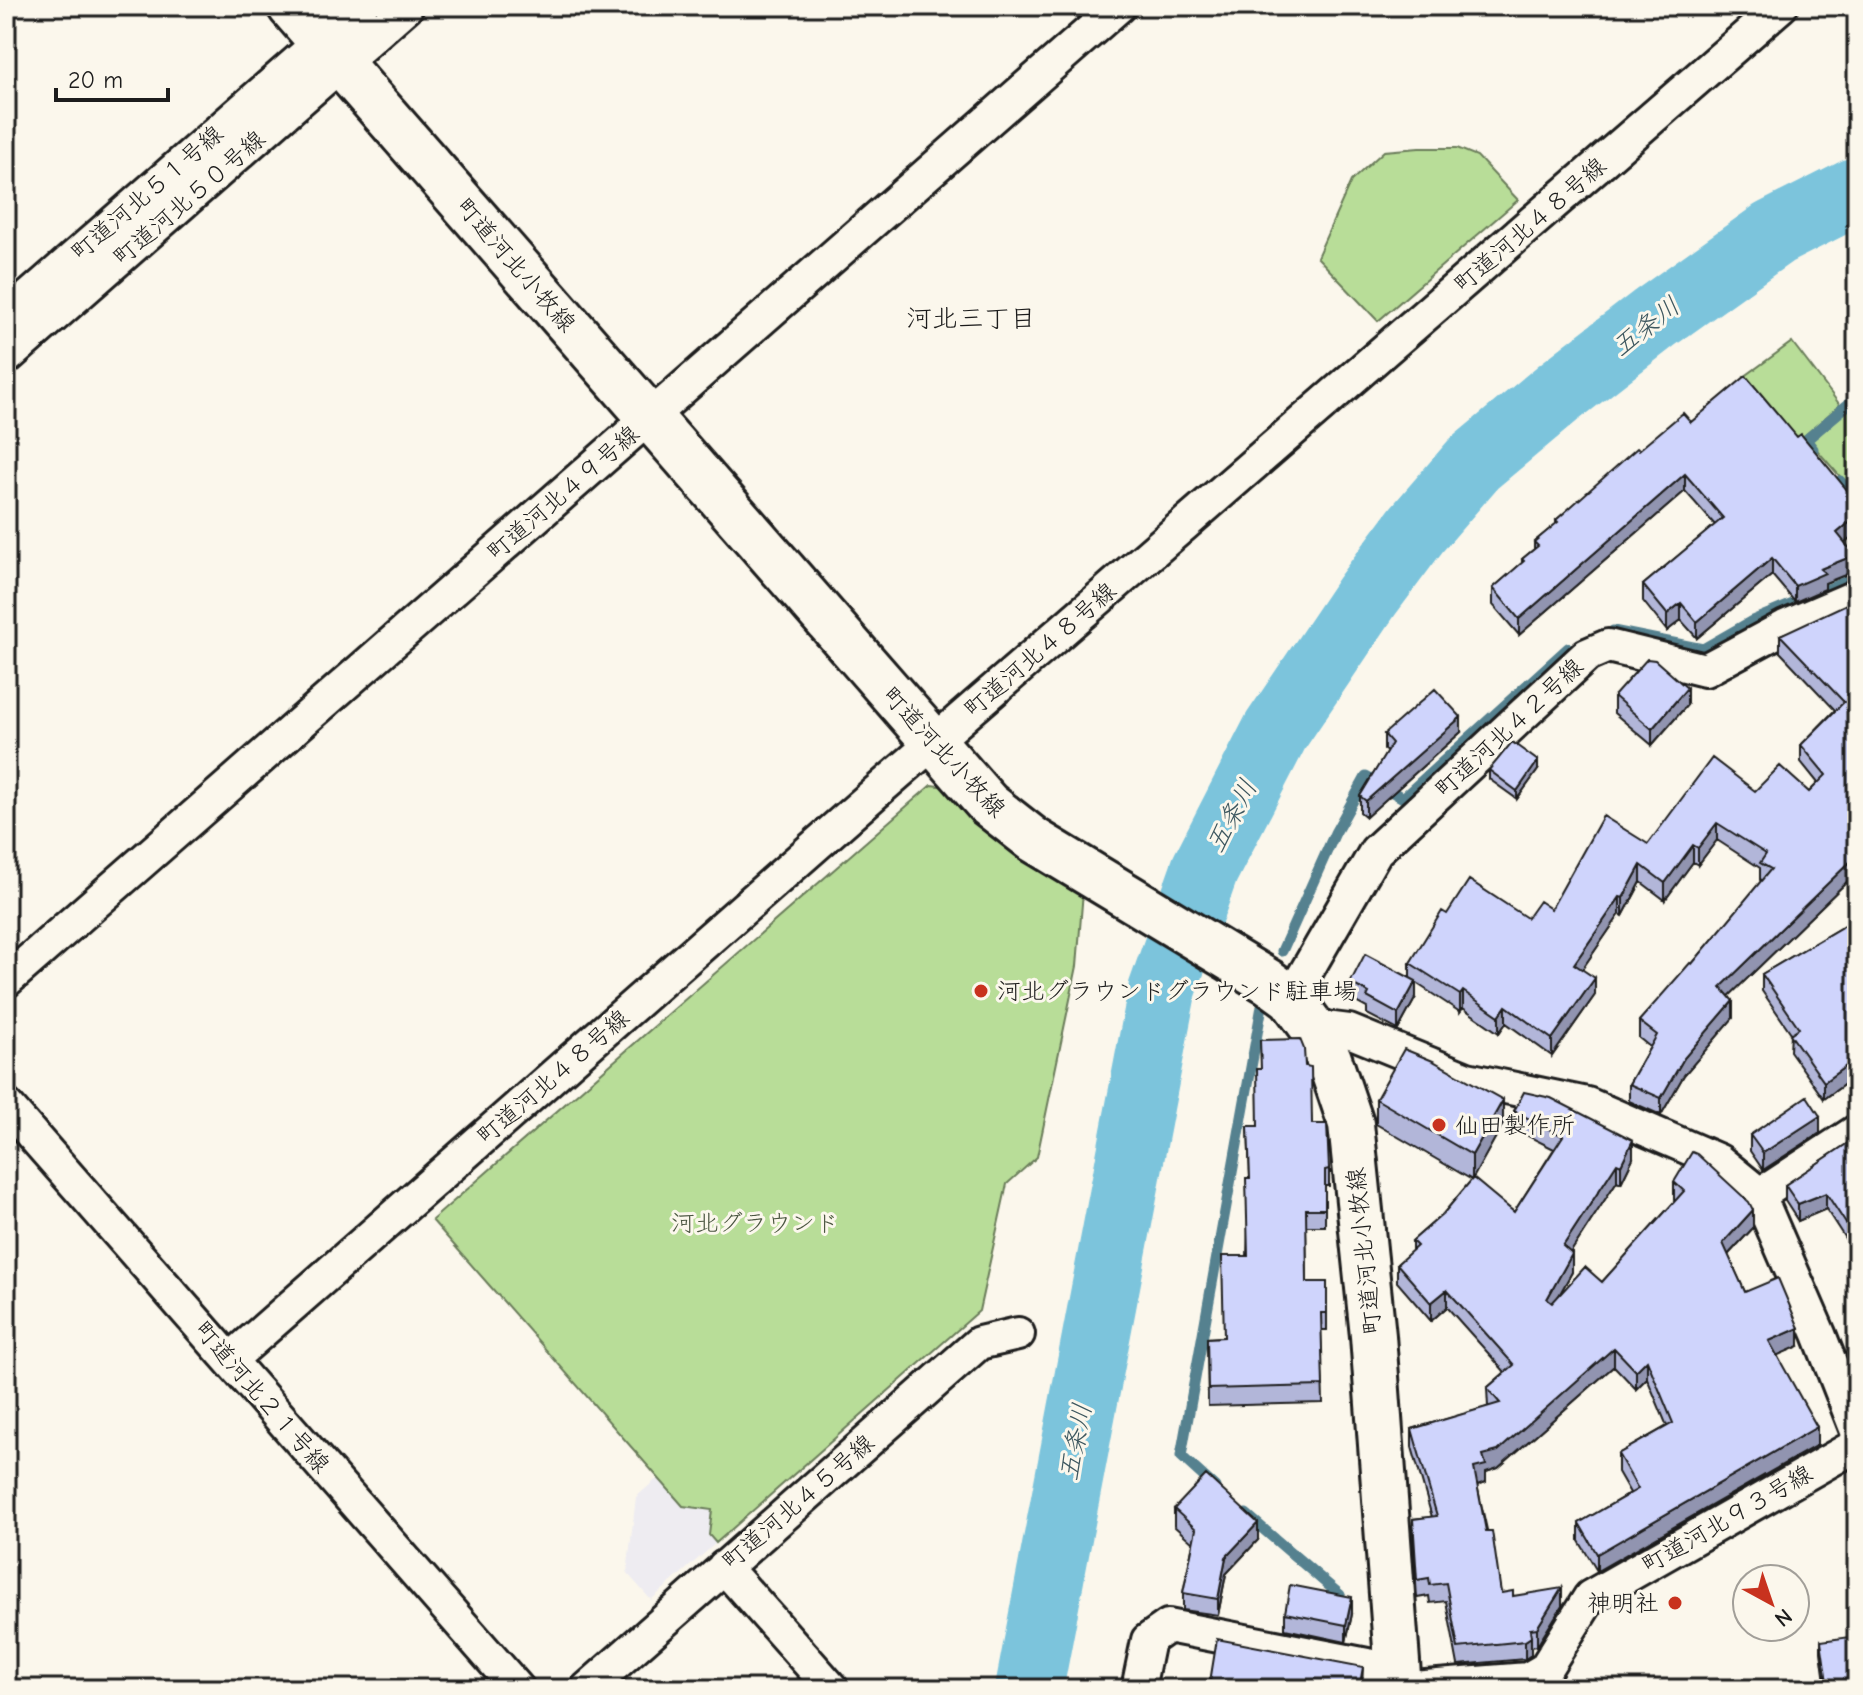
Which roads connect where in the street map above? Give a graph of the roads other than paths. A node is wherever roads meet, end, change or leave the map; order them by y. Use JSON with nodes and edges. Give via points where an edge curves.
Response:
{"nodes":[{"id":1,"x":290,"y":6,"type":"edge"},
{"id":2,"x":361,"y":6,"type":"edge"},
{"id":3,"x":407,"y":6,"type":"edge"},
{"id":4,"x":1119,"y":6,"type":"edge"},
{"id":5,"x":1781,"y":6,"type":"edge"},
{"id":6,"x":331,"y":53,"type":"junction"},
{"id":7,"x":6,"y":317,"type":"edge"},
{"id":8,"x":6,"y":358,"type":"edge"},
{"id":9,"x":649,"y":418,"type":"junction"},
{"id":10,"x":1857,"y":596,"type":"edge"},
{"id":11,"x":932,"y":744,"type":"junction"},
{"id":12,"x":6,"y":981,"type":"edge"},
{"id":13,"x":1303,"y":1015,"type":"junction"},
{"id":14,"x":6,"y":1105,"type":"edge"},
{"id":15,"x":1857,"y":1131,"type":"edge"},
{"id":16,"x":1758,"y":1193,"type":"junction"},
{"id":17,"x":1018,"y":1334,"type":"dead end"},
{"id":18,"x":230,"y":1360,"type":"junction"},
{"id":19,"x":1857,"y":1431,"type":"edge"},
{"id":20,"x":1857,"y":1445,"type":"edge"},
{"id":21,"x":724,"y":1567,"type":"junction"},
{"id":22,"x":1399,"y":1683,"type":"edge"},
{"id":23,"x":518,"y":1689,"type":"edge"},
{"id":24,"x":587,"y":1689,"type":"edge"},
{"id":25,"x":832,"y":1689,"type":"edge"},
{"id":26,"x":1138,"y":1689,"type":"edge"}],
"edges":[{"from":1,"to":6,"type":"street","name":"町道河北小牧線"},
{"from":2,"to":6,"type":"street","name":"町道河北５１号線"},
{"from":3,"to":6,"type":"street","name":"町道河北５０号線"},
{"from":4,"to":9,"type":"street","name":"町道河北４９号線"},
{"from":5,"to":11,"type":"street","name":"町道河北４８号線"},
{"from":6,"to":7,"type":"street","name":"町道河北５１号線"},
{"from":6,"to":8,"type":"street","name":"町道河北５０号線"},
{"from":6,"to":9,"type":"street","name":"町道河北小牧線"},
{"from":9,"to":11,"type":"street","name":"町道河北小牧線"},
{"from":9,"to":12,"type":"street","name":"町道河北４９号線"},
{"from":10,"to":13,"type":"street","name":"町道河北４２号線","via":[[1705,670],[1608,646],[1587,655],[1376,851]]},
{"from":11,"to":13,"type":"street","name":"町道河北小牧線","via":[[988,804],[1034,840],[1247,969]]},
{"from":11,"to":18,"type":"street","name":"町道河北４８号線"},
{"from":13,"to":16,"type":"street","via":[[1325,1028],[1349,1031],[1467,1079],[1587,1104],[1719,1161]]},
{"from":13,"to":22,"type":"street","name":"町道河北小牧線","via":[[1329,1059],[1351,1124]]},
{"from":14,"to":18,"type":"street","name":"町道河北２１号線"},
{"from":15,"to":16,"type":"street"},
{"from":16,"to":19,"type":"street"},
{"from":17,"to":21,"type":"street","name":"町道河北４５号線","via":[[979,1343]]},
{"from":18,"to":23,"type":"street","name":"町道河北２１号線"},
{"from":20,"to":22,"type":"street","name":"町道河北９３号線","via":[[1590,1597],[1537,1675]]},
{"from":21,"to":24,"type":"street","name":"町道河北４５号線"},
{"from":21,"to":25,"type":"street"},
{"from":22,"to":26,"type":"street","name":"町道河北９３号線","via":[[1168,1626],[1148,1640]]}]}
